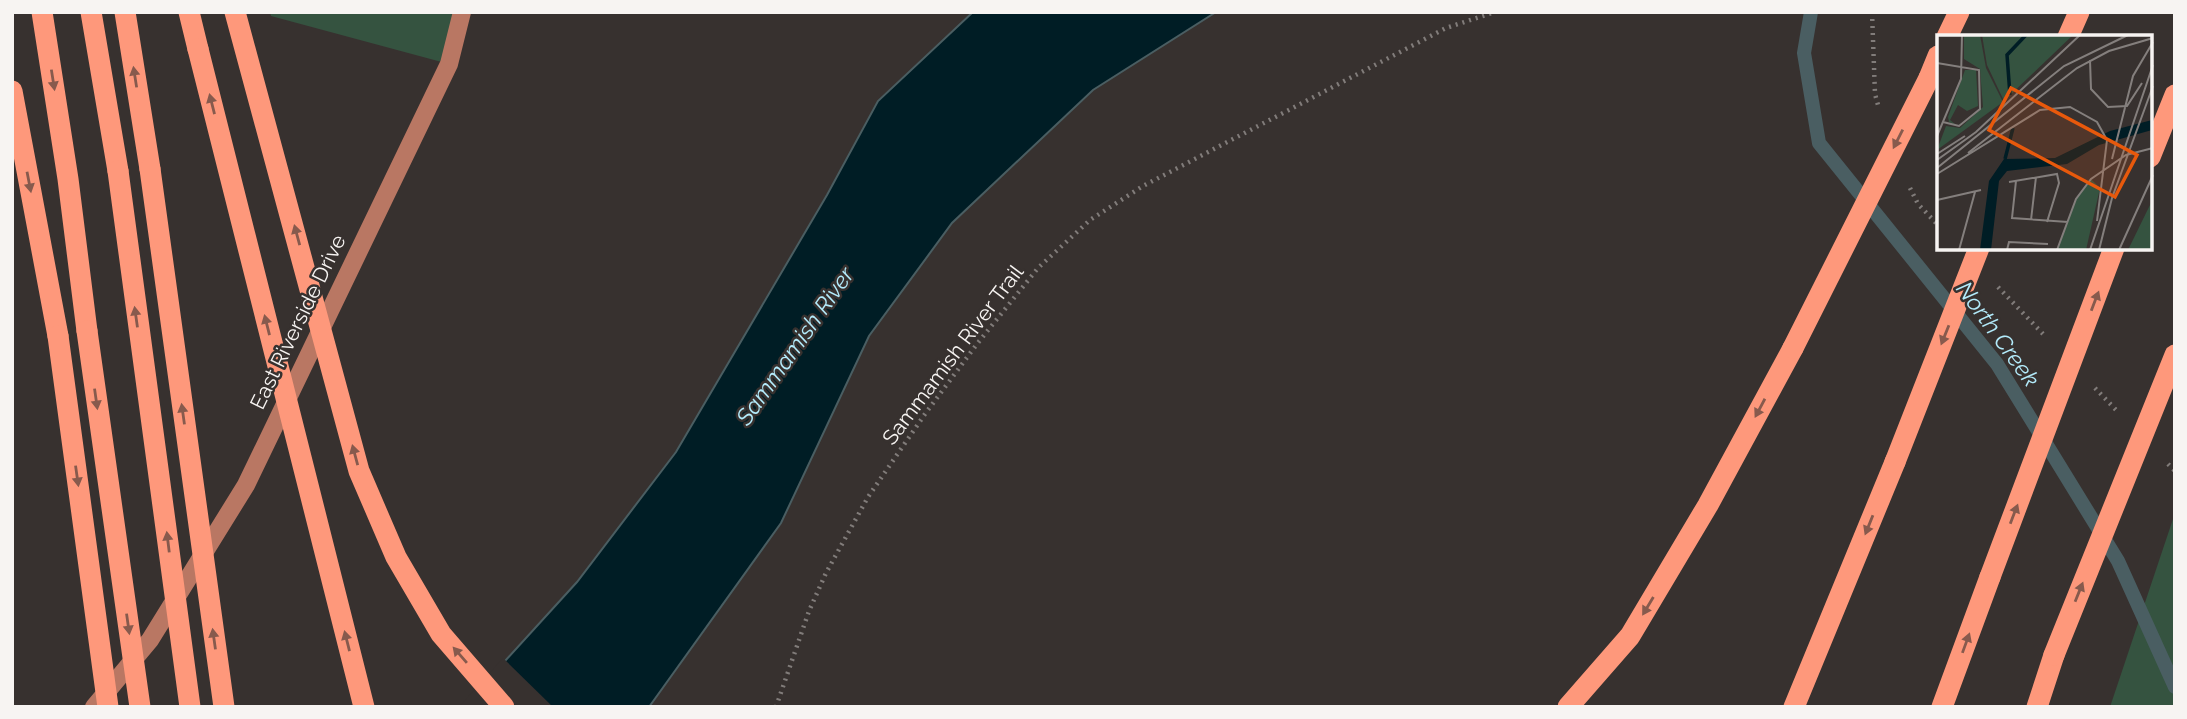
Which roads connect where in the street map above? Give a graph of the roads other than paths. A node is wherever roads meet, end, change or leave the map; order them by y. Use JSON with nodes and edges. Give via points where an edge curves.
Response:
{"nodes":[{"id":1,"x":42,"y":12,"type":"edge"},
{"id":2,"x":91,"y":12,"type":"edge"},
{"id":3,"x":125,"y":12,"type":"edge"},
{"id":4,"x":189,"y":12,"type":"edge"},
{"id":5,"x":236,"y":12,"type":"edge"},
{"id":6,"x":461,"y":12,"type":"edge"},
{"id":7,"x":1959,"y":12,"type":"edge"},
{"id":8,"x":2079,"y":12,"type":"edge"},
{"id":9,"x":1948,"y":35,"type":"edge"},
{"id":10,"x":2069,"y":35,"type":"edge"},
{"id":11,"x":1937,"y":58,"type":"edge"},
{"id":12,"x":12,"y":90,"type":"edge"},
{"id":13,"x":2175,"y":95,"type":"edge"},
{"id":14,"x":2152,"y":152,"type":"edge"},
{"id":15,"x":1978,"y":250,"type":"edge"},
{"id":16,"x":2113,"y":250,"type":"edge"},
{"id":17,"x":2175,"y":355,"type":"edge"},
{"id":18,"x":94,"y":707,"type":"edge"},
{"id":19,"x":108,"y":707,"type":"edge"},
{"id":20,"x":139,"y":707,"type":"edge"},
{"id":21,"x":190,"y":707,"type":"edge"},
{"id":22,"x":224,"y":707,"type":"edge"},
{"id":23,"x":364,"y":707,"type":"edge"},
{"id":24,"x":504,"y":707,"type":"edge"},
{"id":25,"x":1568,"y":707,"type":"edge"},
{"id":26,"x":1794,"y":707,"type":"edge"},
{"id":27,"x":1942,"y":707,"type":"edge"},
{"id":28,"x":2037,"y":707,"type":"edge"}],
"edges":[{"from":1,"to":20,"type":"highway","one_way":true,"bridge":true},
{"from":21,"to":2,"type":"highway","one_way":true,"bridge":true,"via":[[118,171]]},
{"from":22,"to":3,"type":"highway","one_way":true,"bridge":true},
{"from":23,"to":4,"type":"highway","one_way":true,"bridge":true},
{"from":24,"to":5,"type":"highway","one_way":true,"bridge":true,"via":[[441,634],[396,556],[359,471]]},
{"from":6,"to":18,"type":"main road","name":"East Riverside Drive","via":[[449,64],[246,485],[150,640]]},
{"from":7,"to":9,"type":"highway"},
{"from":8,"to":10,"type":"highway"},
{"from":11,"to":25,"type":"highway","one_way":true,"bridge":true,"via":[[1793,348],[1708,505],[1630,636]]},
{"from":12,"to":19,"type":"highway","one_way":true,"bridge":true,"via":[[58,335]]},
{"from":13,"to":14,"type":"highway"},
{"from":15,"to":26,"type":"highway","one_way":true,"bridge":true},
{"from":27,"to":16,"type":"highway","one_way":true,"bridge":true},
{"from":28,"to":17,"type":"highway","one_way":true,"bridge":true}]}
